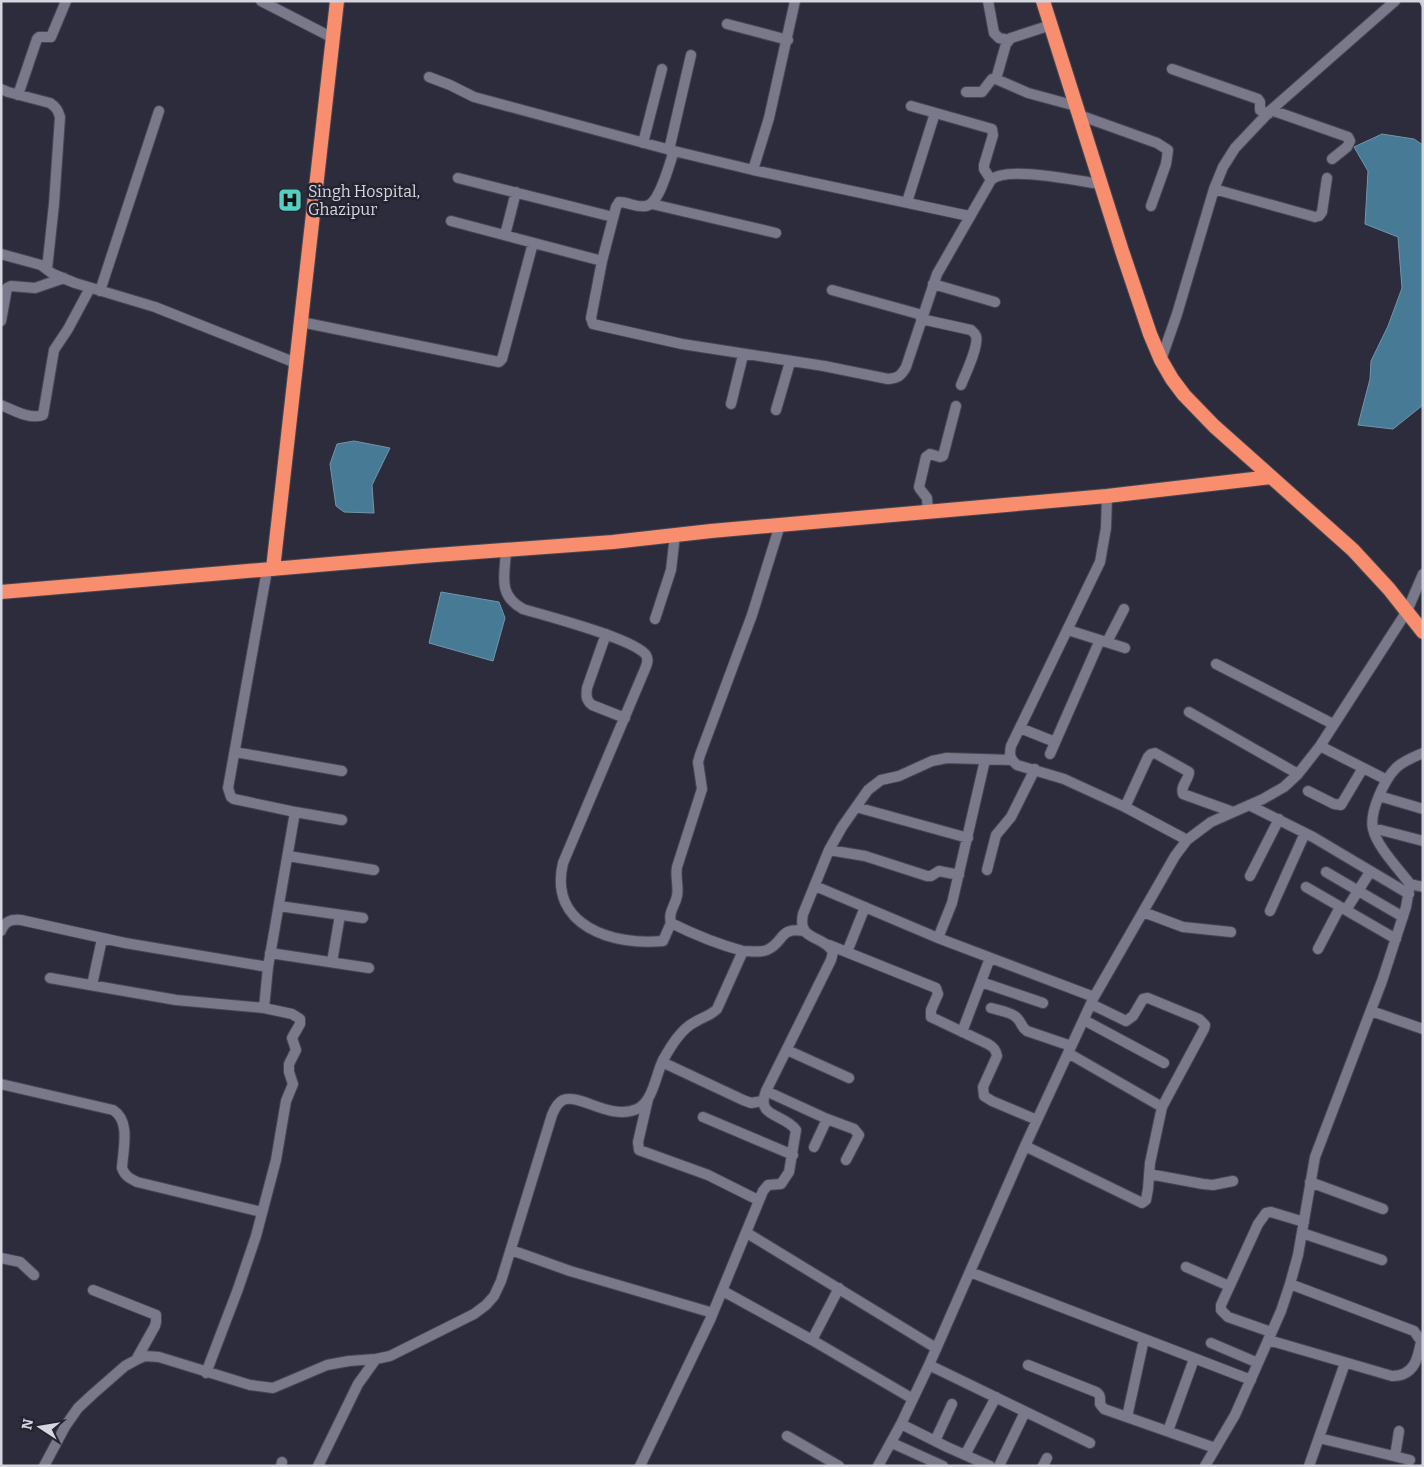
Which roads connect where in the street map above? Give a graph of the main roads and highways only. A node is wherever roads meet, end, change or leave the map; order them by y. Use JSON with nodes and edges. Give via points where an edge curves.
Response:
{"nodes":[{"id":1,"x":337,"y":1,"type":"edge"},
{"id":2,"x":1043,"y":1,"type":"edge"},
{"id":3,"x":1271,"y":477,"type":"junction"},
{"id":4,"x":270,"y":570,"type":"junction"},
{"id":5,"x":1,"y":592,"type":"edge"},
{"id":6,"x":1423,"y":632,"type":"edge"}],
"edges":[{"from":1,"to":4,"type":"highway"},
{"from":2,"to":3,"type":"highway","via":[[1100,184],[1161,360],[1184,395]]},
{"from":3,"to":4,"type":"highway","via":[[928,513]]},
{"from":3,"to":6,"type":"highway","via":[[1353,550]]},
{"from":4,"to":5,"type":"highway"}]}
